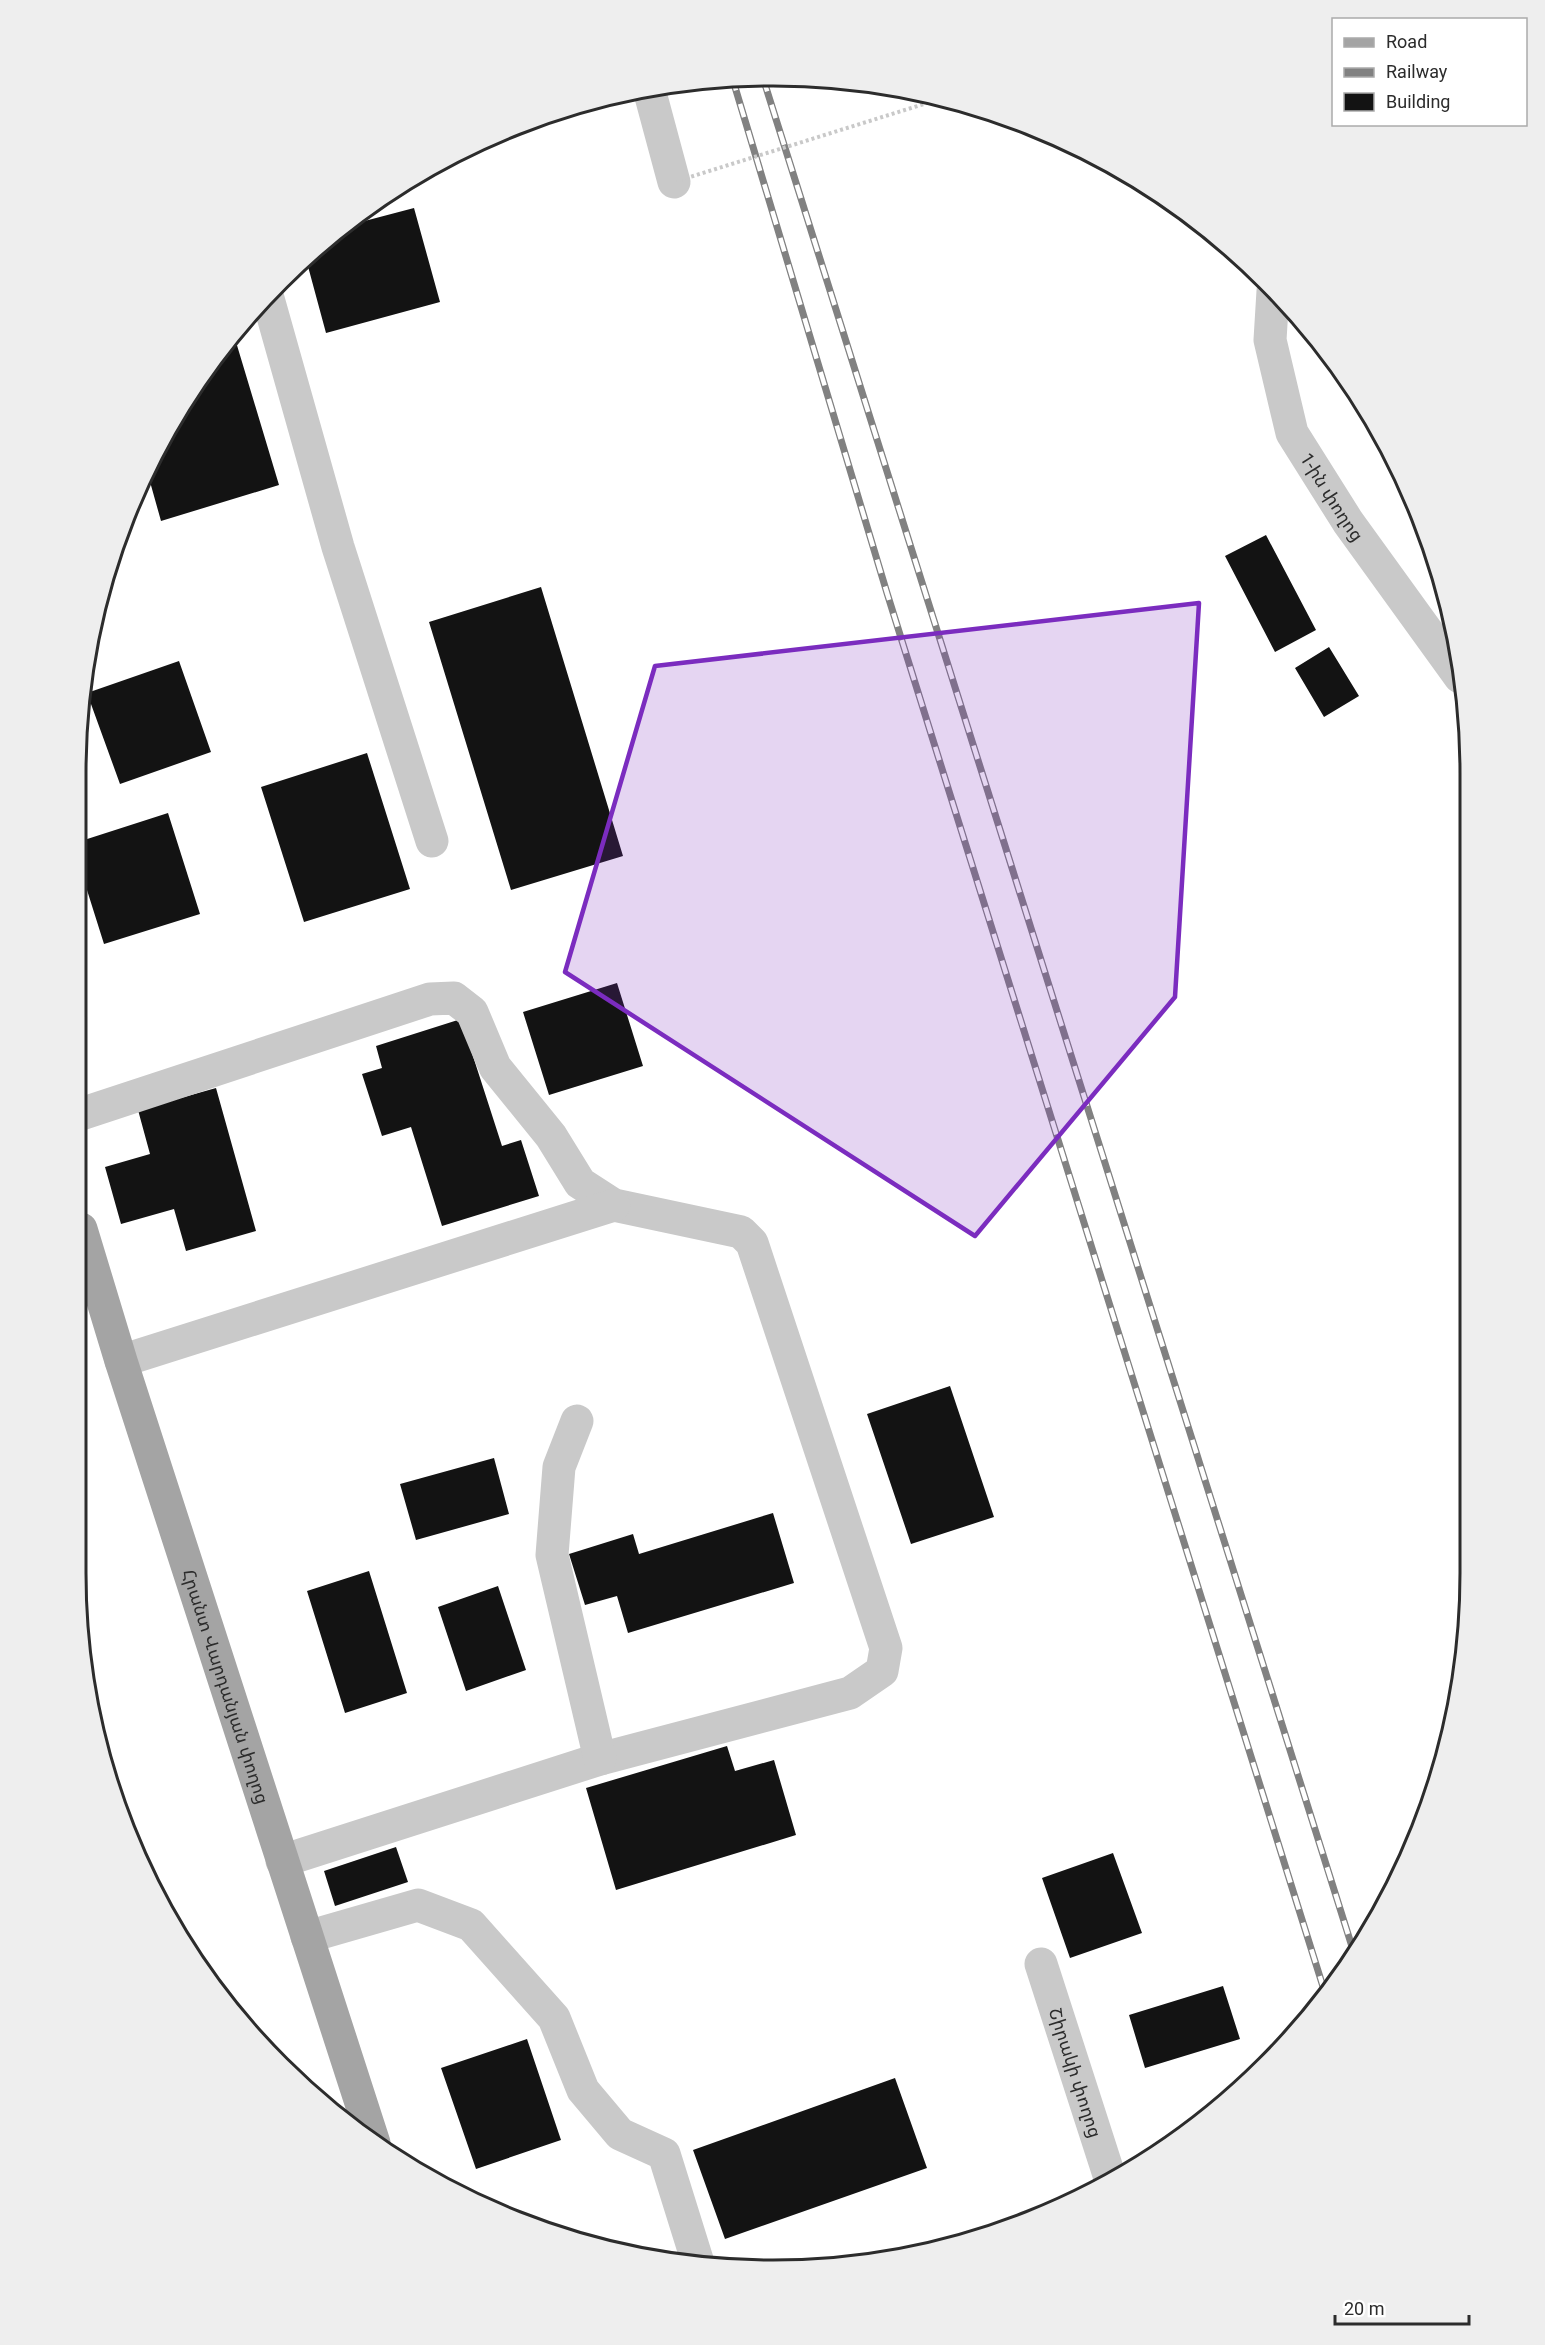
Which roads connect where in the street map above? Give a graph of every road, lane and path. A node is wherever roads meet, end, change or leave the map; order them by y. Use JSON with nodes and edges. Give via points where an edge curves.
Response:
{"nodes":[{"id":1,"x":651,"y":97,"type":"edge"},
{"id":2,"x":926,"y":103,"type":"edge"},
{"id":3,"x":674,"y":182,"type":"joint"},
{"id":4,"x":1272,"y":302,"type":"edge"},
{"id":5,"x":270,"y":305,"type":"edge"},
{"id":6,"x":1451,"y":664,"type":"edge"},
{"id":7,"x":432,"y":841,"type":"dead end"},
{"id":8,"x":86,"y":1112,"type":"edge"},
{"id":9,"x":614,"y":1205,"type":"junction"},
{"id":10,"x":86,"y":1246,"type":"edge"},
{"id":11,"x":121,"y":1361,"type":"junction"},
{"id":12,"x":577,"y":1421,"type":"dead end"},
{"id":13,"x":600,"y":1759,"type":"junction"},
{"id":14,"x":282,"y":1860,"type":"junction"},
{"id":15,"x":307,"y":1937,"type":"junction"},
{"id":16,"x":1041,"y":1964,"type":"dead end"},
{"id":17,"x":369,"y":2129,"type":"edge"},
{"id":18,"x":1108,"y":2171,"type":"edge"},
{"id":19,"x":696,"y":2255,"type":"edge"}],
"edges":[{"from":1,"to":3,"type":"street"},
{"from":2,"to":3,"type":"path","bridge":true},
{"from":4,"to":6,"type":"street","name":"1-ին փողոց","via":[[1270,340],[1292,433],[1348,522]]},
{"from":5,"to":7,"type":"street","via":[[338,547]]},
{"from":8,"to":9,"type":"street","via":[[430,999],[454,998],[472,1012],[495,1067],[550,1136],[580,1183]]},
{"from":9,"to":11,"type":"street"},
{"from":9,"to":13,"type":"street","via":[[741,1232],[752,1243],[886,1648],[882,1671],[850,1693]]},
{"from":10,"to":11,"type":"main road","name":"Հրանտ Վարդանյան փողոց"},
{"from":11,"to":14,"type":"main road","name":"Հրանտ Վարդանյան փողոց"},
{"from":12,"to":13,"type":"street","via":[[559,1467],[552,1555]]},
{"from":13,"to":14,"type":"street"},
{"from":14,"to":15,"type":"main road","name":"Հրանտ Վարդանյան փողոց"},
{"from":15,"to":17,"type":"main road","name":"Հրանտ Վարդանյան փողոց"},
{"from":15,"to":19,"type":"street","via":[[418,1905],[471,1925],[554,2018],[583,2090],[620,2134],[664,2154]]},
{"from":16,"to":18,"type":"street","name":"Շիրակի փողոց"}]}
